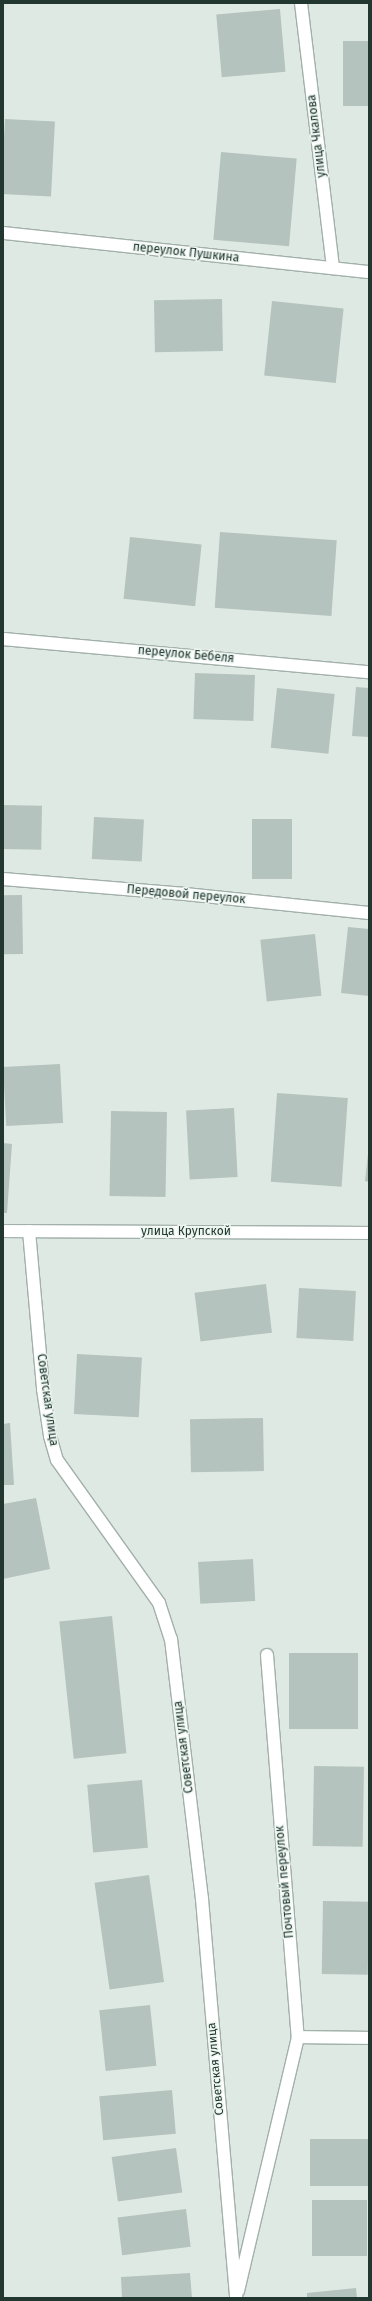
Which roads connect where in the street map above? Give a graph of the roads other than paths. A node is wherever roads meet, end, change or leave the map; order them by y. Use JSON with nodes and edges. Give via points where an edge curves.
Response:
{"nodes":[{"id":1,"x":301,"y":3,"type":"edge"},
{"id":2,"x":3,"y":233,"type":"edge"},
{"id":3,"x":333,"y":268,"type":"junction"},
{"id":4,"x":369,"y":272,"type":"edge"},
{"id":5,"x":3,"y":639,"type":"edge"},
{"id":6,"x":369,"y":672,"type":"edge"},
{"id":7,"x":3,"y":879,"type":"edge"},
{"id":8,"x":369,"y":914,"type":"edge"},
{"id":9,"x":3,"y":1231,"type":"edge"},
{"id":10,"x":29,"y":1231,"type":"junction"},
{"id":11,"x":369,"y":1233,"type":"edge"},
{"id":12,"x":267,"y":1655,"type":"dead end"},
{"id":13,"x":298,"y":2037,"type":"junction"},
{"id":14,"x":369,"y":2038,"type":"edge"},
{"id":15,"x":236,"y":2298,"type":"edge"}],
"edges":[{"from":1,"to":3,"type":"street","name":"улица Чкалова"},
{"from":2,"to":3,"type":"street","name":"переулок Пушкина"},
{"from":3,"to":4,"type":"street","name":"переулок Пушкина"},
{"from":5,"to":6,"type":"street","name":"переулок Бебеля"},
{"from":7,"to":8,"type":"street","name":"Передовой переулок","via":[[185,894]]},
{"from":9,"to":10,"type":"street","name":"улица Крупской"},
{"from":10,"to":11,"type":"street","name":"улица Крупской"},
{"from":10,"to":15,"type":"street","name":"Советская улица","via":[[43,1389],[50,1436],[57,1460],[159,1602],[171,1639],[202,1899]]},
{"from":12,"to":13,"type":"street","name":"Почтовый переулок"},
{"from":13,"to":14,"type":"street"},
{"from":13,"to":15,"type":"street","name":"Почтовый переулок"}]}
